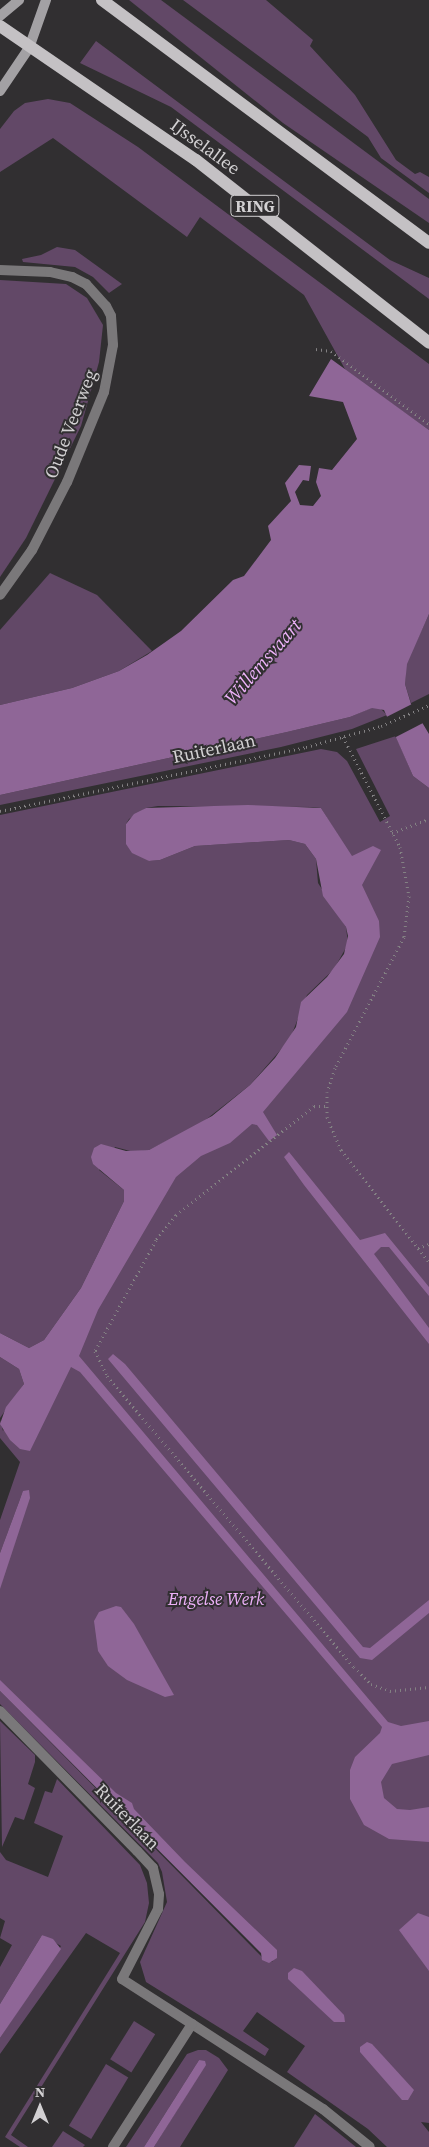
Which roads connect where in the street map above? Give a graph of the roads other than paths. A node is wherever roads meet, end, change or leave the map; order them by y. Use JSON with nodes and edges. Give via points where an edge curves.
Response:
{"nodes":[{"id":1,"x":19,"y":0,"type":"edge"},
{"id":2,"x":46,"y":0,"type":"edge"},
{"id":3,"x":102,"y":0,"type":"edge"},
{"id":4,"x":0,"y":16,"type":"edge"},
{"id":5,"x":0,"y":26,"type":"edge"},
{"id":6,"x":29,"y":48,"type":"junction"},
{"id":7,"x":0,"y":91,"type":"edge"},
{"id":8,"x":429,"y":243,"type":"edge"},
{"id":9,"x":0,"y":270,"type":"edge"},
{"id":10,"x":429,"y":343,"type":"edge"},
{"id":11,"x":0,"y":595,"type":"edge"},
{"id":12,"x":0,"y":1711,"type":"edge"},
{"id":13,"x":192,"y":2024,"type":"junction"},
{"id":14,"x":113,"y":2147,"type":"edge"},
{"id":15,"x":370,"y":2147,"type":"edge"}],
"edges":[{"from":1,"to":4,"type":"main road"},
{"from":2,"to":6,"type":"main road"},
{"from":3,"to":8,"type":"main road"},
{"from":5,"to":6,"type":"main road","name":"IJsselallee","number":"RING"},
{"from":6,"to":7,"type":"main road"},
{"from":6,"to":10,"type":"main road","name":"IJsselallee","number":"RING","via":[[196,160]]},
{"from":9,"to":11,"type":"street","name":"Oude Veerweg","via":[[50,272],[72,276],[86,284],[111,316],[113,345],[104,392],[67,482],[32,550]]},
{"from":12,"to":13,"type":"street","name":"Ruiterlaan","via":[[153,1868],[159,1894],[158,1908],[122,1979]]},
{"from":13,"to":14,"type":"street"},
{"from":13,"to":15,"type":"street","via":[[322,2109]]}]}
